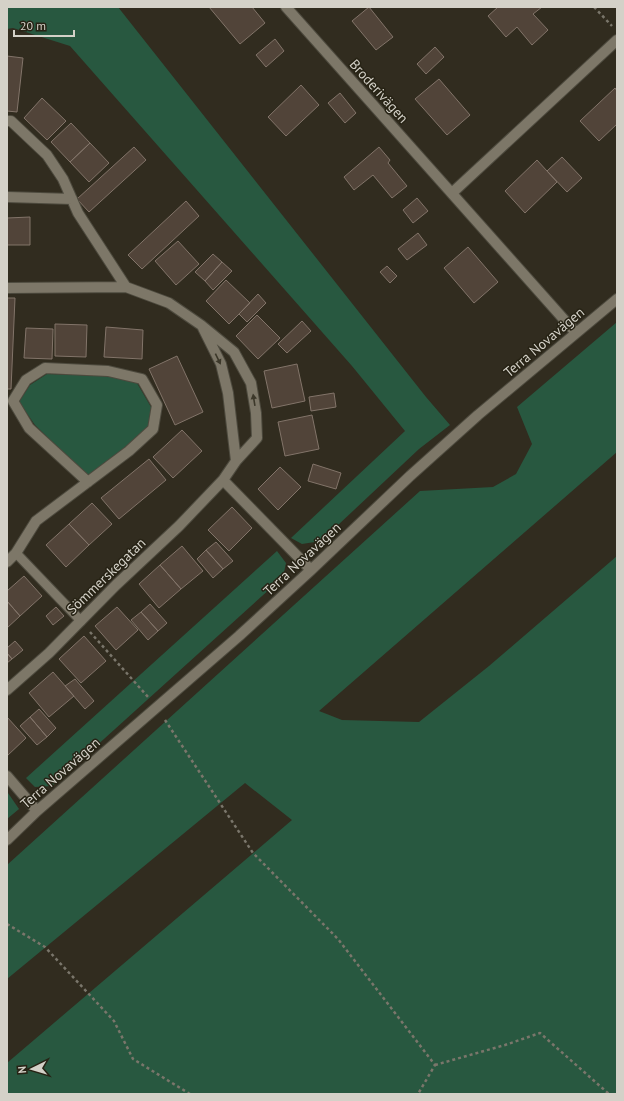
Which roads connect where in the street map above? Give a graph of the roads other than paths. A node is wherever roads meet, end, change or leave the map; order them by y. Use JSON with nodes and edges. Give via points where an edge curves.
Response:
{"nodes":[{"id":1,"x":286,"y":7,"type":"edge"},
{"id":2,"x":617,"y":40,"type":"edge"},
{"id":3,"x":7,"y":121,"type":"edge"},
{"id":4,"x":452,"y":193,"type":"junction"},
{"id":5,"x":7,"y":197,"type":"edge"},
{"id":6,"x":72,"y":199,"type":"junction"},
{"id":7,"x":126,"y":287,"type":"junction"},
{"id":8,"x":7,"y":288,"type":"edge"},
{"id":9,"x":617,"y":299,"type":"edge"},
{"id":10,"x":201,"y":324,"type":"junction"},
{"id":11,"x":576,"y":333,"type":"junction"},
{"id":12,"x":236,"y":461,"type":"junction"},
{"id":13,"x":223,"y":480,"type":"junction"},
{"id":14,"x":88,"y":482,"type":"junction"},
{"id":15,"x":16,"y":553,"type":"junction"},
{"id":16,"x":7,"y":562,"type":"edge"},
{"id":17,"x":311,"y":570,"type":"junction"},
{"id":18,"x":81,"y":621,"type":"junction"},
{"id":19,"x":7,"y":690,"type":"edge"},
{"id":20,"x":7,"y":776,"type":"edge"},
{"id":21,"x":37,"y":811,"type":"junction"},
{"id":22,"x":7,"y":840,"type":"edge"}],
"edges":[{"from":1,"to":4,"type":"street","name":"Broderivägen"},
{"from":2,"to":4,"type":"street"},
{"from":3,"to":6,"type":"street","via":[[47,155]]},
{"from":4,"to":11,"type":"street","name":"Broderivägen"},
{"from":5,"to":6,"type":"street"},
{"from":6,"to":7,"type":"street","via":[[78,213]]},
{"from":7,"to":8,"type":"street","name":"Sömmerskegatan"},
{"from":7,"to":10,"type":"street","name":"Sömmerskegatan","via":[[169,303]]},
{"from":9,"to":11,"type":"street","name":"Terra Novavägen"},
{"from":10,"to":12,"type":"street","one_way":true,"via":[[221,364],[228,393]]},
{"from":12,"to":10,"type":"street","name":"Sömmerskegatan","one_way":true,"via":[[257,438],[251,383],[234,352]]},
{"from":11,"to":17,"type":"street","name":"Terra Novavägen","via":[[478,415]]},
{"from":12,"to":13,"type":"street","name":"Sömmerskegatan"},
{"from":13,"to":17,"type":"street"},
{"from":13,"to":18,"type":"street","name":"Sömmerskegatan"},
{"from":14,"to":14,"type":"street","via":[[129,452],[153,429],[157,405],[142,379],[108,370],[45,368],[26,380],[13,401],[29,428]]},
{"from":14,"to":15,"type":"street","via":[[36,521]]},
{"from":15,"to":16,"type":"street"},
{"from":15,"to":18,"type":"lane"},
{"from":17,"to":21,"type":"street","name":"Terra Novavägen","via":[[239,636]]},
{"from":18,"to":19,"type":"street","name":"Sömmerskegatan"},
{"from":20,"to":21,"type":"street"},
{"from":21,"to":22,"type":"street","name":"Terra Novavägen"}]}
